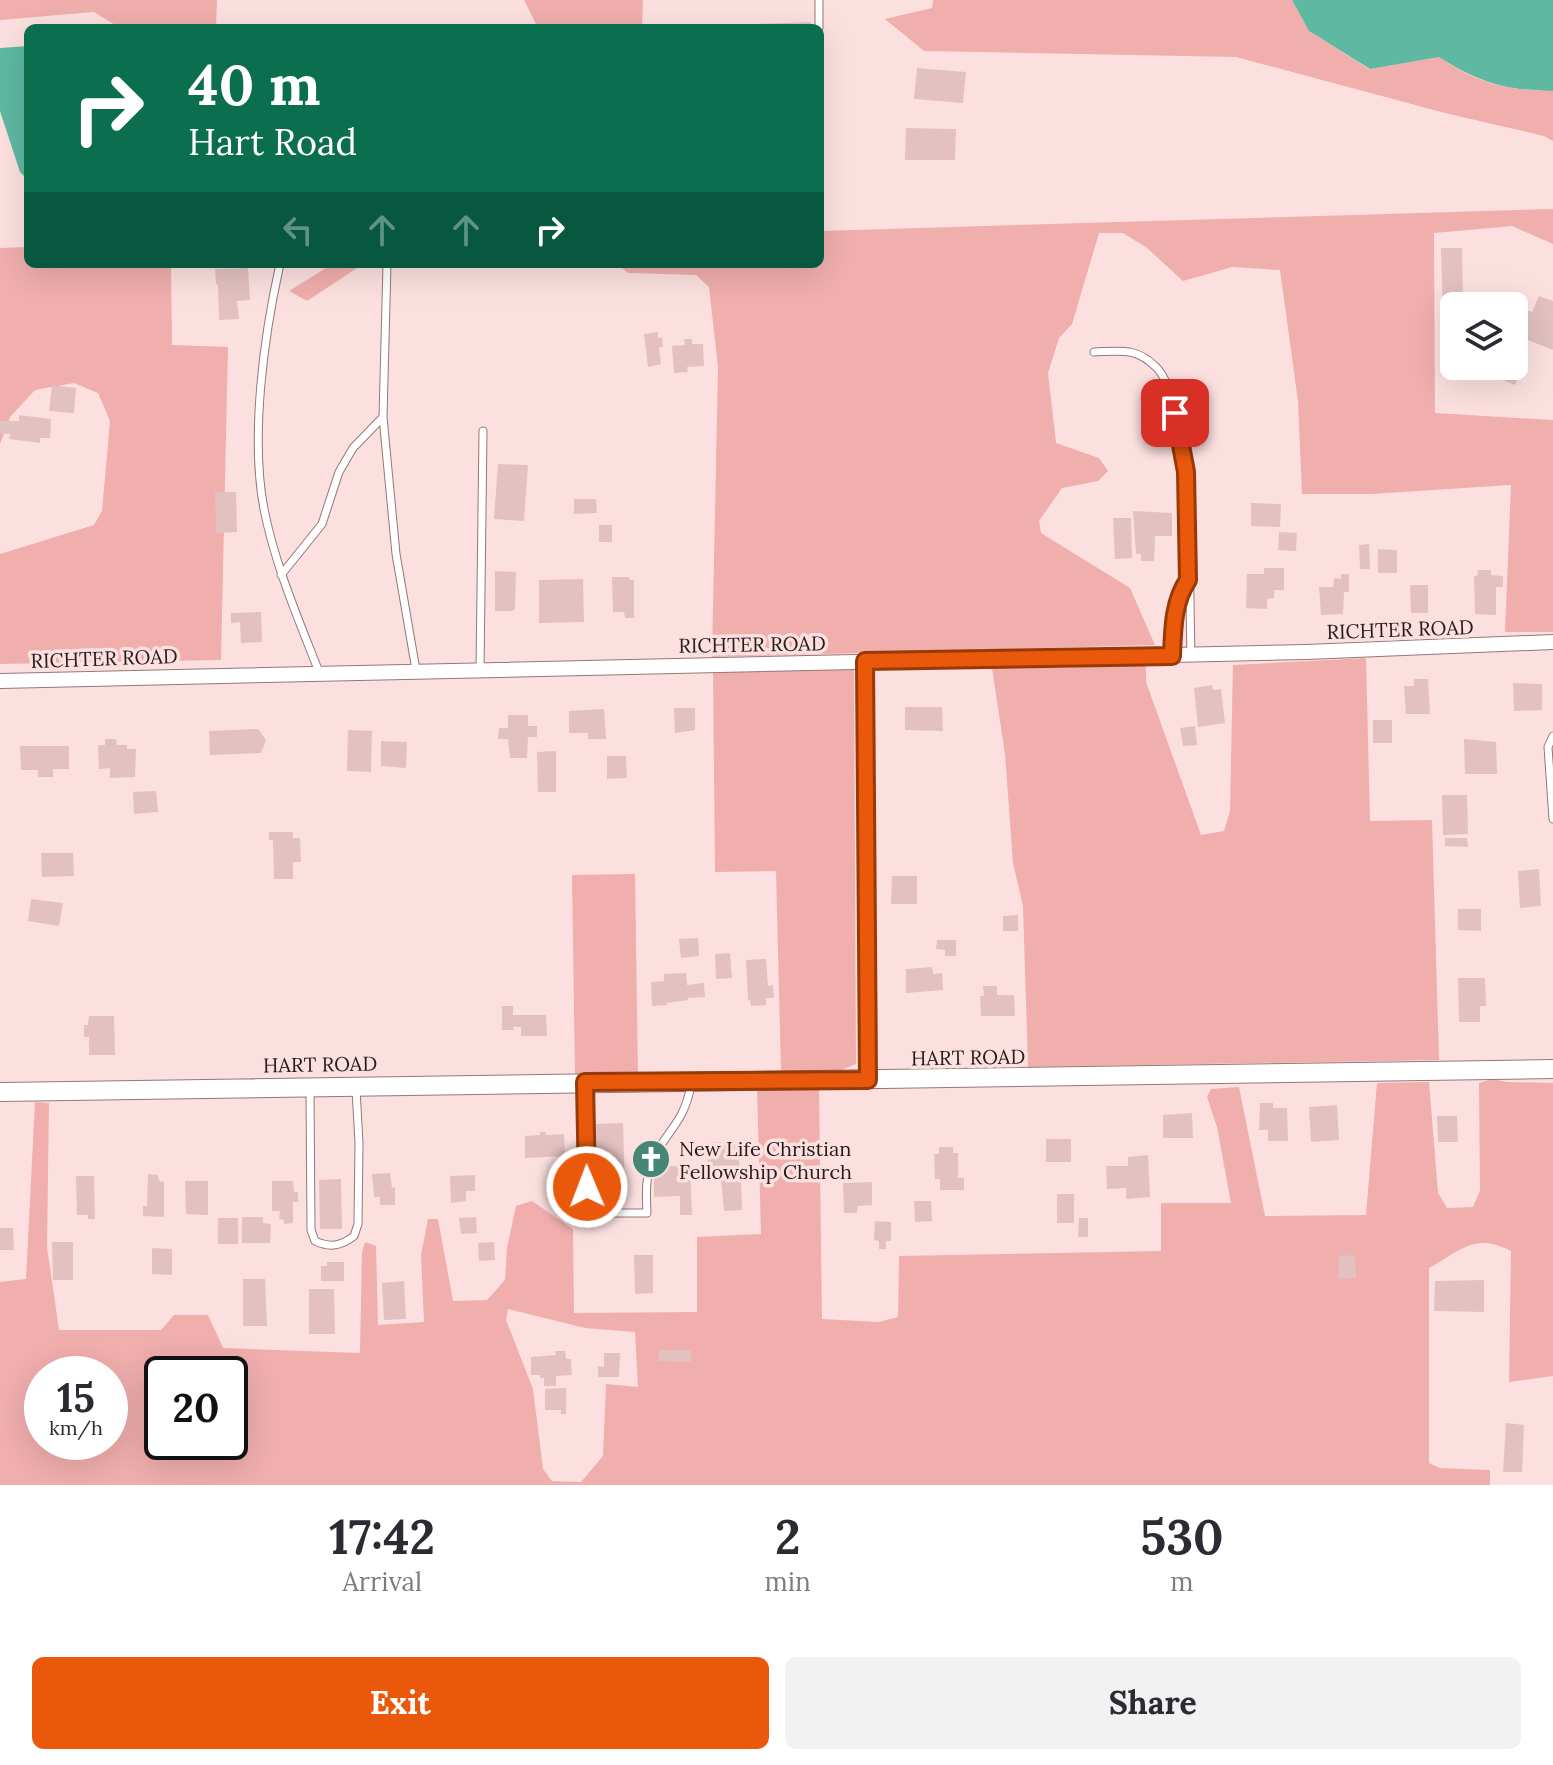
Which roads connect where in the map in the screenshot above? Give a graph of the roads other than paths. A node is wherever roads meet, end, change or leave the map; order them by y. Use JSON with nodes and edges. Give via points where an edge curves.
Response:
{"nodes":[{"id":1,"x":819,"y":0,"type":"edge"},
{"id":2,"x":819,"y":24,"type":"edge"},
{"id":3,"x":279,"y":268,"type":"edge"},
{"id":4,"x":387,"y":268,"type":"edge"},
{"id":5,"x":1094,"y":352,"type":"dead end"},
{"id":6,"x":383,"y":417,"type":"junction"},
{"id":7,"x":483,"y":431,"type":"dead end"},
{"id":8,"x":281,"y":575,"type":"junction"},
{"id":9,"x":1188,"y":580,"type":"junction"},
{"id":10,"x":1553,"y":642,"type":"edge"},
{"id":11,"x":1191,"y":655,"type":"junction"},
{"id":12,"x":1172,"y":656,"type":"junction"},
{"id":13,"x":865,"y":661,"type":"junction"},
{"id":14,"x":416,"y":670,"type":"junction"},
{"id":15,"x":480,"y":670,"type":"junction"},
{"id":16,"x":319,"y":672,"type":"junction"},
{"id":17,"x":0,"y":681,"type":"edge"},
{"id":18,"x":1553,"y":736,"type":"edge"},
{"id":19,"x":1553,"y":819,"type":"edge"},
{"id":20,"x":1553,"y":1069,"type":"edge"},
{"id":21,"x":868,"y":1080,"type":"junction"},
{"id":22,"x":585,"y":1082,"type":"junction"},
{"id":23,"x":691,"y":1083,"type":"junction"},
{"id":24,"x":310,"y":1086,"type":"junction"},
{"id":25,"x":355,"y":1086,"type":"junction"},
{"id":26,"x":0,"y":1092,"type":"edge"}],
"edges":[{"from":1,"to":2,"type":"lane"},
{"from":3,"to":8,"type":"lane","via":[[258,434],[263,507]]},
{"from":4,"to":6,"type":"lane"},
{"from":5,"to":9,"type":"lane","via":[[1134,350],[1158,368],[1171,396],[1186,472]]},
{"from":6,"to":8,"type":"lane","via":[[353,448],[322,524]]},
{"from":6,"to":14,"type":"lane","via":[[396,554]]},
{"from":7,"to":15,"type":"lane"},
{"from":8,"to":16,"type":"lane"},
{"from":9,"to":11,"type":"lane"},
{"from":9,"to":12,"type":"lane","via":[[1176,613]]},
{"from":10,"to":11,"type":"street","name":"RICHTER ROAD"},
{"from":11,"to":12,"type":"street","name":"RICHTER ROAD"},
{"from":12,"to":13,"type":"street","name":"RICHTER ROAD"},
{"from":13,"to":15,"type":"street","name":"RICHTER ROAD"},
{"from":13,"to":21,"type":"street"},
{"from":14,"to":15,"type":"street","name":"RICHTER ROAD"},
{"from":14,"to":16,"type":"street","name":"RICHTER ROAD"},
{"from":16,"to":17,"type":"street","name":"RICHTER ROAD"},
{"from":18,"to":19,"type":"lane","via":[[1548,747]]},
{"from":20,"to":21,"type":"street","name":"HART ROAD"},
{"from":21,"to":23,"type":"street","name":"HART ROAD"},
{"from":22,"to":23,"type":"street","name":"HART ROAD"},
{"from":22,"to":23,"type":"lane","via":[[588,1213],[647,1213],[646,1179],[687,1105]]},
{"from":22,"to":25,"type":"street","name":"HART ROAD"},
{"from":24,"to":25,"type":"street","name":"HART ROAD"},
{"from":24,"to":25,"type":"lane","via":[[311,1230],[315,1241],[336,1246],[354,1236],[358,1224]]},
{"from":24,"to":26,"type":"street","name":"HART ROAD"}]}
